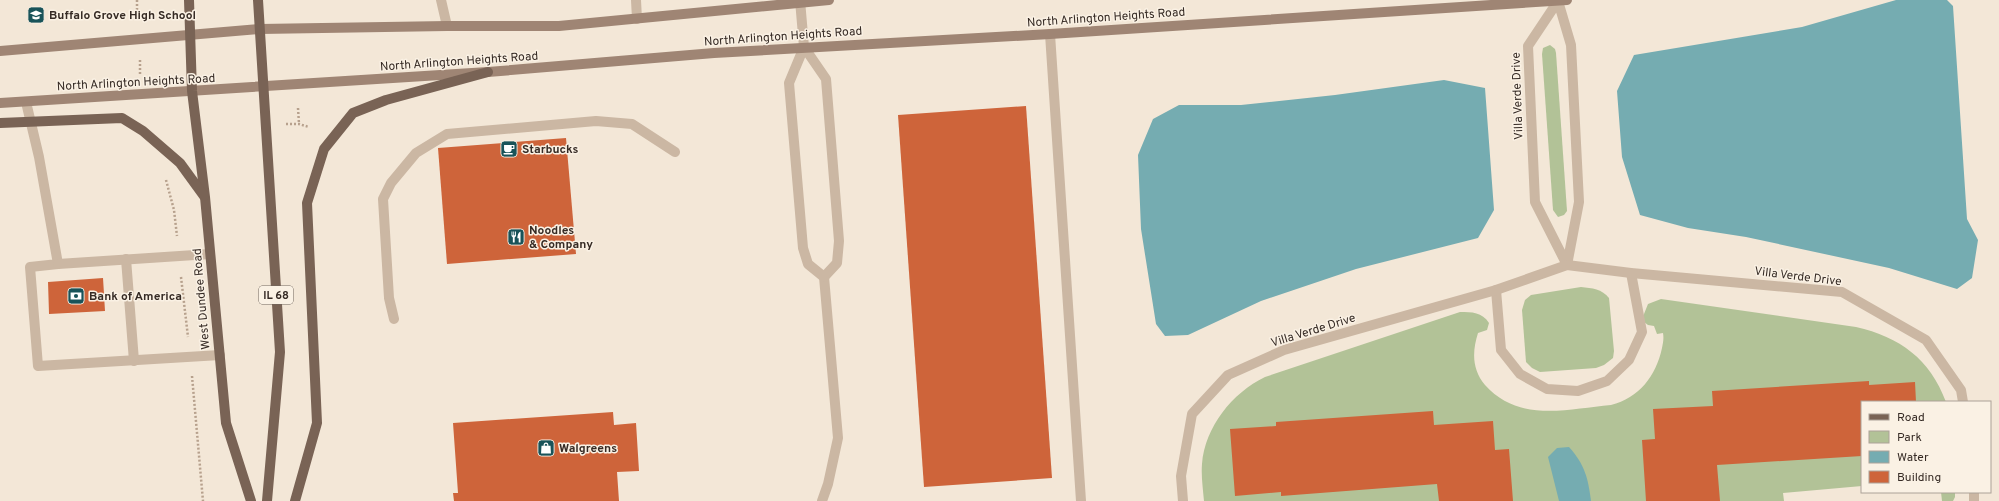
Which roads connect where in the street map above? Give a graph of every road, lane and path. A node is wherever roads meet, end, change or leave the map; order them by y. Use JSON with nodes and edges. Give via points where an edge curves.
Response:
{"nodes":[{"id":1,"x":189,"y":0,"type":"edge"},
{"id":2,"x":258,"y":0,"type":"edge"},
{"id":3,"x":441,"y":0,"type":"edge"},
{"id":4,"x":636,"y":0,"type":"edge"},
{"id":5,"x":828,"y":0,"type":"edge"},
{"id":6,"x":1561,"y":0,"type":"edge"},
{"id":7,"x":800,"y":1,"type":"edge"},
{"id":8,"x":637,"y":19,"type":"junction"},
{"id":9,"x":447,"y":26,"type":"junction"},
{"id":10,"x":260,"y":29,"type":"junction"},
{"id":11,"x":1050,"y":34,"type":"junction"},
{"id":12,"x":190,"y":35,"type":"junction"},
{"id":13,"x":804,"y":47,"type":"junction"},
{"id":14,"x":0,"y":51,"type":"edge"},
{"id":15,"x":488,"y":72,"type":"junction"},
{"id":16,"x":263,"y":88,"type":"junction"},
{"id":17,"x":192,"y":91,"type":"junction"},
{"id":18,"x":26,"y":102,"type":"junction"},
{"id":19,"x":0,"y":103,"type":"edge"},
{"id":20,"x":298,"y":108,"type":"dead end"},
{"id":21,"x":30,"y":122,"type":"junction"},
{"id":22,"x":0,"y":123,"type":"edge"},
{"id":23,"x":286,"y":124,"type":"dead end"},
{"id":24,"x":299,"y":124,"type":"junction"},
{"id":25,"x":309,"y":127,"type":"dead end"},
{"id":26,"x":675,"y":152,"type":"dead end"},
{"id":27,"x":164,"y":174,"type":"dead end"},
{"id":28,"x":205,"y":197,"type":"junction"},
{"id":29,"x":210,"y":254,"type":"junction"},
{"id":30,"x":179,"y":256,"type":"junction"},
{"id":31,"x":126,"y":259,"type":"junction"},
{"id":32,"x":58,"y":264,"type":"junction"},
{"id":33,"x":1567,"y":265,"type":"junction"},
{"id":34,"x":1631,"y":273,"type":"junction"},
{"id":35,"x":824,"y":276,"type":"junction"},
{"id":36,"x":1496,"y":290,"type":"junction"},
{"id":37,"x":394,"y":319,"type":"dead end"},
{"id":38,"x":220,"y":355,"type":"junction"},
{"id":39,"x":190,"y":356,"type":"junction"},
{"id":40,"x":134,"y":361,"type":"junction"},
{"id":41,"x":1963,"y":401,"type":"edge"},
{"id":42,"x":203,"y":501,"type":"edge"},
{"id":43,"x":251,"y":501,"type":"edge"},
{"id":44,"x":267,"y":501,"type":"edge"},
{"id":45,"x":295,"y":501,"type":"edge"},
{"id":46,"x":822,"y":501,"type":"edge"},
{"id":47,"x":1082,"y":501,"type":"edge"},
{"id":48,"x":1183,"y":501,"type":"edge"}],
"edges":[{"from":1,"to":12,"type":"main road","name":"West Dundee Road"},
{"from":2,"to":10,"type":"main road","number":"IL 68"},
{"from":3,"to":9,"type":"street"},
{"from":4,"to":8,"type":"street"},
{"from":5,"to":7,"type":"main road"},
{"from":6,"to":11,"type":"main road","name":"North Arlington Heights Road"},
{"from":6,"to":33,"type":"street","via":[[1571,45],[1579,202]]},
{"from":6,"to":33,"type":"street","name":"Villa Verde Drive","via":[[1528,46],[1534,202]]},
{"from":7,"to":8,"type":"main road"},
{"from":7,"to":13,"type":"street"},
{"from":8,"to":9,"type":"main road","via":[[559,26]]},
{"from":9,"to":10,"type":"main road"},
{"from":10,"to":12,"type":"main road"},
{"from":10,"to":16,"type":"main road","number":"IL 68"},
{"from":11,"to":13,"type":"main road","name":"North Arlington Heights Road"},
{"from":11,"to":47,"type":"street"},
{"from":12,"to":14,"type":"main road"},
{"from":12,"to":17,"type":"main road","name":"West Dundee Road"},
{"from":13,"to":15,"type":"main road","name":"North Arlington Heights Road"},
{"from":13,"to":35,"type":"street","via":[[789,83],[802,240],[808,264]]},
{"from":13,"to":35,"type":"street","via":[[826,79],[839,242],[838,263]]},
{"from":15,"to":16,"type":"main road","name":"North Arlington Heights Road"},
{"from":15,"to":45,"type":"main road","via":[[386,100],[353,113],[324,149],[307,203],[317,422]]},
{"from":16,"to":17,"type":"main road","name":"North Arlington Heights Road"},
{"from":16,"to":44,"type":"main road","number":"IL 68","via":[[280,352]]},
{"from":17,"to":18,"type":"main road","name":"North Arlington Heights Road"},
{"from":17,"to":28,"type":"main road","name":"West Dundee Road"},
{"from":18,"to":19,"type":"main road","name":"North Arlington Heights Road"},
{"from":18,"to":21,"type":"street"},
{"from":20,"to":24,"type":"path"},
{"from":21,"to":22,"type":"main road"},
{"from":21,"to":28,"type":"main road","via":[[122,118],[180,163]]},
{"from":21,"to":32,"type":"street","via":[[39,157]]},
{"from":23,"to":24,"type":"path"},
{"from":24,"to":25,"type":"path"},
{"from":26,"to":37,"type":"street","via":[[632,124],[596,121],[447,134],[416,153],[391,183],[383,199],[389,298]]},
{"from":27,"to":30,"type":"path","via":[[174,210]]},
{"from":28,"to":29,"type":"main road","name":"West Dundee Road"},
{"from":29,"to":30,"type":"street"},
{"from":29,"to":38,"type":"main road","name":"West Dundee Road"},
{"from":30,"to":31,"type":"street"},
{"from":30,"to":39,"type":"path"},
{"from":31,"to":32,"type":"street"},
{"from":31,"to":40,"type":"street"},
{"from":32,"to":40,"type":"street","via":[[30,266],[38,366]]},
{"from":33,"to":34,"type":"street","name":"Villa Verde Drive"},
{"from":33,"to":36,"type":"street","name":"Villa Verde Drive"},
{"from":34,"to":36,"type":"street","via":[[1642,332],[1629,360],[1607,381],[1578,391],[1547,389],[1520,374],[1501,350]]},
{"from":34,"to":41,"type":"street","name":"Villa Verde Drive","via":[[1842,292],[1926,340],[1961,390]]},
{"from":35,"to":46,"type":"street","via":[[838,438]]},
{"from":36,"to":48,"type":"street","name":"Villa Verde Drive","via":[[1284,350],[1228,375],[1192,414],[1181,476]]},
{"from":38,"to":39,"type":"street"},
{"from":38,"to":43,"type":"main road","name":"West Dundee Road","via":[[226,423]]},
{"from":39,"to":40,"type":"street"},
{"from":39,"to":42,"type":"path"}]}
